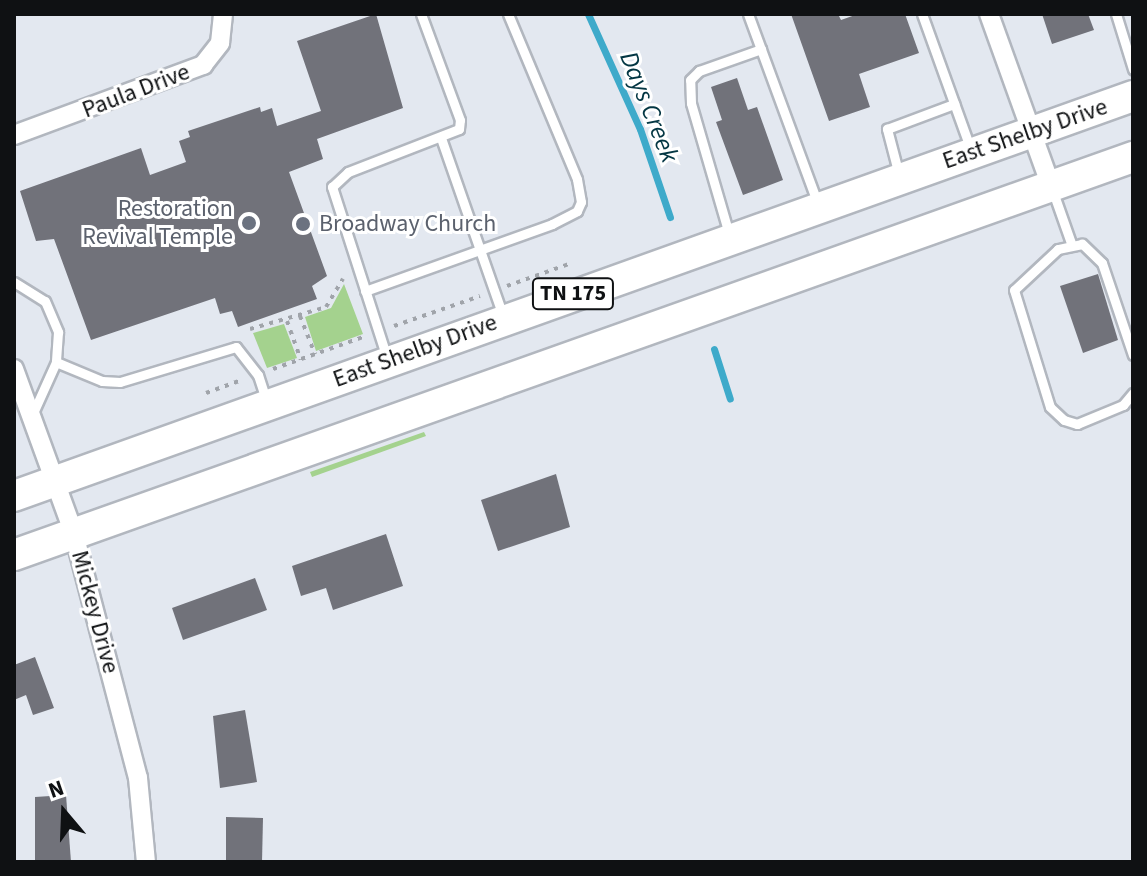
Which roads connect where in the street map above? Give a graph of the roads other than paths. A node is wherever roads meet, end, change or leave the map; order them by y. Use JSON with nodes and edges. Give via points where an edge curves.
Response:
{"nodes":[{"id":1,"x":223,"y":14,"type":"edge"},
{"id":2,"x":421,"y":14,"type":"edge"},
{"id":3,"x":508,"y":14,"type":"edge"},
{"id":4,"x":748,"y":14,"type":"edge"},
{"id":5,"x":922,"y":14,"type":"edge"},
{"id":6,"x":989,"y":14,"type":"edge"},
{"id":7,"x":1116,"y":14,"type":"edge"},
{"id":8,"x":761,"y":49,"type":"junction"},
{"id":9,"x":1133,"y":69,"type":"edge"},
{"id":10,"x":1133,"y":96,"type":"edge"},
{"id":11,"x":954,"y":104,"type":"junction"},
{"id":12,"x":1032,"y":132,"type":"junction"},
{"id":13,"x":14,"y":135,"type":"edge"},
{"id":14,"x":441,"y":138,"type":"junction"},
{"id":15,"x":972,"y":153,"type":"junction"},
{"id":16,"x":1133,"y":158,"type":"edge"},
{"id":17,"x":900,"y":179,"type":"junction"},
{"id":18,"x":1051,"y":186,"type":"junction"},
{"id":19,"x":819,"y":207,"type":"junction"},
{"id":20,"x":730,"y":237,"type":"junction"},
{"id":21,"x":1071,"y":243,"type":"junction"},
{"id":22,"x":480,"y":250,"type":"junction"},
{"id":23,"x":14,"y":282,"type":"edge"},
{"id":24,"x":365,"y":291,"type":"junction"},
{"id":25,"x":504,"y":319,"type":"junction"},
{"id":26,"x":1133,"y":355,"type":"edge"},
{"id":27,"x":388,"y":361,"type":"junction"},
{"id":28,"x":56,"y":362,"type":"junction"},
{"id":29,"x":14,"y":369,"type":"edge"},
{"id":30,"x":1133,"y":393,"type":"edge"},
{"id":31,"x":267,"y":403,"type":"junction"},
{"id":32,"x":33,"y":413,"type":"junction"},
{"id":33,"x":58,"y":480,"type":"junction"},
{"id":34,"x":14,"y":496,"type":"edge"},
{"id":35,"x":74,"y":534,"type":"junction"},
{"id":36,"x":14,"y":555,"type":"edge"},
{"id":37,"x":146,"y":862,"type":"edge"}],
"edges":[{"from":1,"to":13,"type":"street","name":"Paula Drive","via":[[220,43],[203,65]]},
{"from":2,"to":14,"type":"lane","via":[[460,120],[459,129]]},
{"from":3,"to":22,"type":"lane","via":[[577,179],[581,202],[568,217]]},
{"from":4,"to":8,"type":"lane"},
{"from":5,"to":11,"type":"lane"},
{"from":6,"to":12,"type":"street"},
{"from":7,"to":9,"type":"lane"},
{"from":8,"to":19,"type":"lane"},
{"from":8,"to":20,"type":"lane","via":[[699,71],[690,80],[691,103]]},
{"from":10,"to":12,"type":"main road","name":"East Shelby Drive","number":"TN 175"},
{"from":11,"to":15,"type":"lane"},
{"from":11,"to":17,"type":"lane","via":[[887,129]]},
{"from":12,"to":15,"type":"main road","name":"East Shelby Drive","number":"TN 175"},
{"from":12,"to":18,"type":"street"},
{"from":14,"to":22,"type":"lane"},
{"from":14,"to":24,"type":"lane","via":[[348,172],[333,183]]},
{"from":15,"to":17,"type":"main road","name":"East Shelby Drive","number":"TN 175"},
{"from":16,"to":18,"type":"main road","number":"TN 175"},
{"from":17,"to":19,"type":"main road","name":"East Shelby Drive","number":"TN 175"},
{"from":18,"to":21,"type":"lane"},
{"from":18,"to":35,"type":"main road","number":"TN 175"},
{"from":19,"to":20,"type":"main road","name":"East Shelby Drive","number":"TN 175"},
{"from":20,"to":25,"type":"main road","name":"East Shelby Drive","number":"TN 175"},
{"from":21,"to":26,"type":"lane","via":[[1082,244],[1102,263]]},
{"from":21,"to":30,"type":"lane","via":[[1036,265],[1014,290],[1050,407],[1077,424],[1123,405]]},
{"from":22,"to":24,"type":"lane"},
{"from":22,"to":25,"type":"lane"},
{"from":23,"to":28,"type":"lane","via":[[36,292],[51,310],[58,332]]},
{"from":24,"to":27,"type":"lane"},
{"from":25,"to":27,"type":"main road","name":"East Shelby Drive","number":"TN 175"},
{"from":27,"to":31,"type":"main road","name":"East Shelby Drive","number":"TN 175"},
{"from":28,"to":31,"type":"lane","via":[[102,381],[120,382],[236,347],[258,375]]},
{"from":28,"to":32,"type":"lane"},
{"from":29,"to":32,"type":"street","name":"Mickey Drive"},
{"from":31,"to":33,"type":"main road","name":"East Shelby Drive","number":"TN 175"},
{"from":32,"to":33,"type":"street","name":"Mickey Drive"},
{"from":33,"to":34,"type":"main road","name":"East Shelby Drive","number":"TN 175"},
{"from":33,"to":35,"type":"street","name":"Mickey Drive"},
{"from":35,"to":36,"type":"main road","number":"TN 175"},
{"from":35,"to":37,"type":"street","name":"Mickey Drive","via":[[138,778]]}]}
